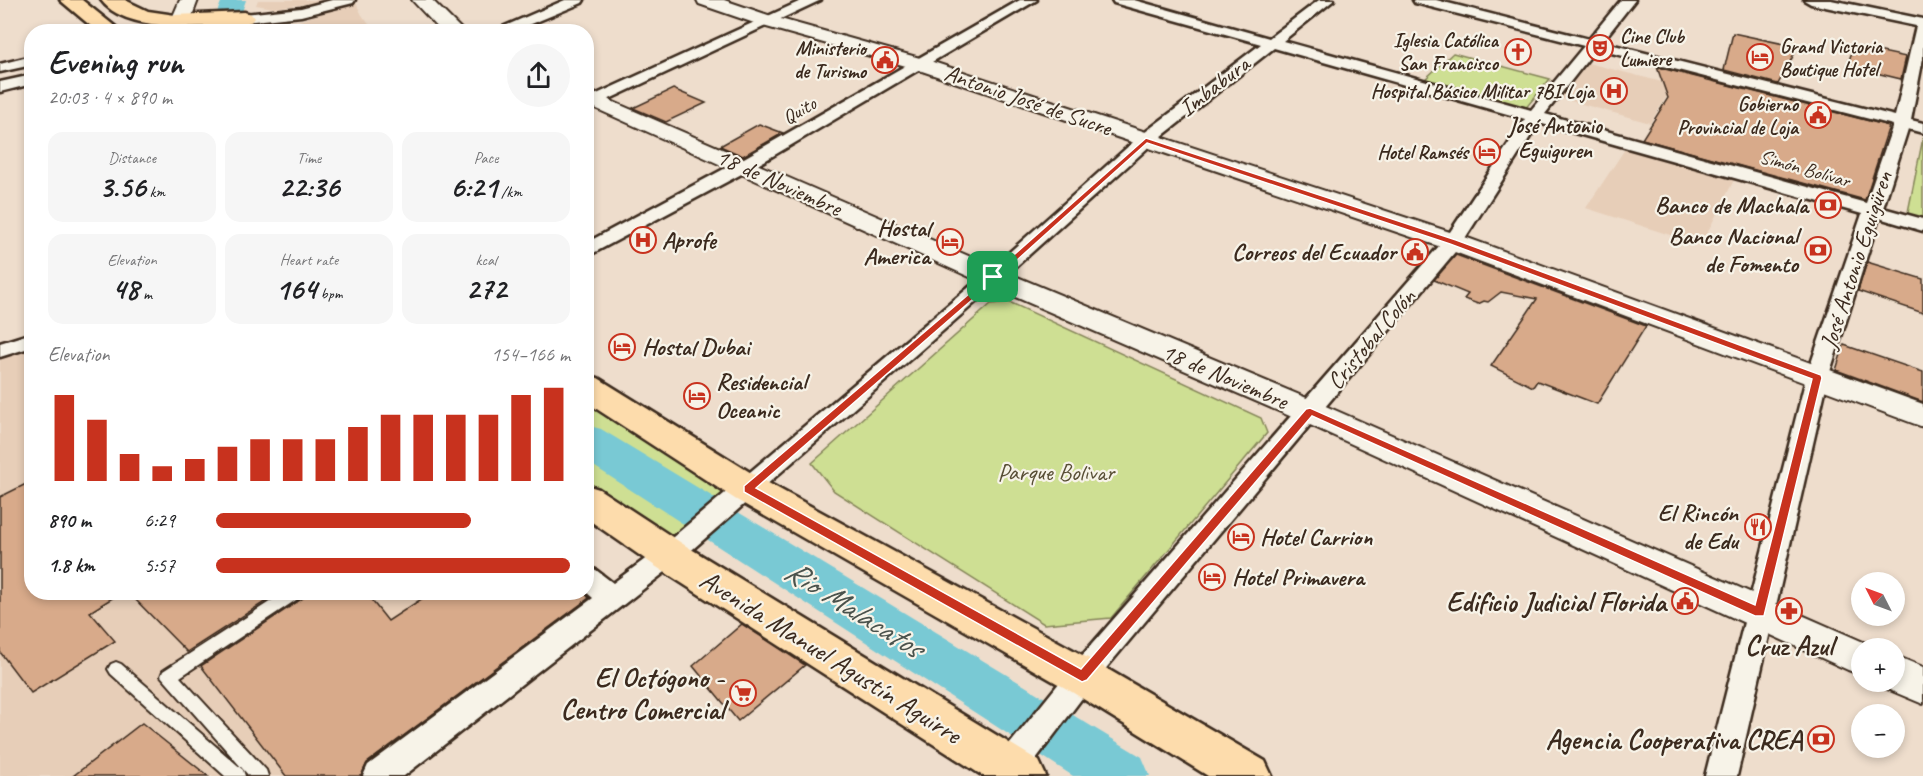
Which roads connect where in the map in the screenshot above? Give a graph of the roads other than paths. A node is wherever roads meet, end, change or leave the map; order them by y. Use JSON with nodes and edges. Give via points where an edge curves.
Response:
{"nodes":[{"id":1,"x":70,"y":0,"type":"edge"},
{"id":2,"x":111,"y":0,"type":"edge"},
{"id":3,"x":189,"y":0,"type":"edge"},
{"id":4,"x":420,"y":0,"type":"edge"},
{"id":5,"x":577,"y":0,"type":"edge"},
{"id":6,"x":706,"y":0,"type":"edge"},
{"id":7,"x":814,"y":0,"type":"edge"},
{"id":8,"x":1030,"y":0,"type":"edge"},
{"id":9,"x":1119,"y":0,"type":"edge"},
{"id":10,"x":1327,"y":0,"type":"edge"},
{"id":11,"x":1420,"y":0,"type":"edge"},
{"id":12,"x":1628,"y":0,"type":"edge"},
{"id":13,"x":1811,"y":0,"type":"edge"},
{"id":14,"x":343,"y":2,"type":"edge"},
{"id":15,"x":249,"y":20,"type":"edge"},
{"id":16,"x":770,"y":22,"type":"junction"},
{"id":17,"x":102,"y":24,"type":"edge"},
{"id":18,"x":168,"y":24,"type":"edge"},
{"id":19,"x":179,"y":24,"type":"edge"},
{"id":20,"x":208,"y":24,"type":"edge"},
{"id":21,"x":446,"y":24,"type":"edge"},
{"id":22,"x":518,"y":24,"type":"edge"},
{"id":23,"x":1923,"y":24,"type":"edge"},
{"id":24,"x":1270,"y":42,"type":"junction"},
{"id":25,"x":1591,"y":44,"type":"junction"},
{"id":26,"x":24,"y":62,"type":"edge"},
{"id":27,"x":921,"y":64,"type":"junction"},
{"id":28,"x":0,"y":68,"type":"edge"},
{"id":29,"x":24,"y":81,"type":"edge"},
{"id":30,"x":0,"y":87,"type":"edge"},
{"id":31,"x":594,"y":98,"type":"edge"},
{"id":32,"x":594,"y":102,"type":"edge"},
{"id":33,"x":1535,"y":116,"type":"junction"},
{"id":34,"x":1902,"y":122,"type":"junction"},
{"id":35,"x":1923,"y":128,"type":"edge"},
{"id":36,"x":1146,"y":140,"type":"junction"},
{"id":37,"x":743,"y":166,"type":"junction"},
{"id":38,"x":1873,"y":210,"type":"junction"},
{"id":39,"x":1923,"y":225,"type":"edge"},
{"id":40,"x":1453,"y":242,"type":"junction"},
{"id":41,"x":594,"y":247,"type":"edge"},
{"id":42,"x":993,"y":277,"type":"junction"},
{"id":43,"x":24,"y":342,"type":"edge"},
{"id":44,"x":0,"y":350,"type":"edge"},
{"id":45,"x":1817,"y":378,"type":"junction"},
{"id":46,"x":594,"y":391,"type":"edge"},
{"id":47,"x":1310,"y":412,"type":"junction"},
{"id":48,"x":1923,"y":416,"type":"edge"},
{"id":49,"x":746,"y":491,"type":"junction"},
{"id":50,"x":594,"y":504,"type":"edge"},
{"id":51,"x":673,"y":552,"type":"junction"},
{"id":52,"x":594,"y":584,"type":"edge"},
{"id":53,"x":613,"y":598,"type":"junction"},
{"id":54,"x":285,"y":600,"type":"edge"},
{"id":55,"x":1760,"y":612,"type":"junction"},
{"id":56,"x":1851,"y":653,"type":"edge"},
{"id":57,"x":116,"y":669,"type":"dead end"},
{"id":58,"x":1905,"y":678,"type":"edge"},
{"id":59,"x":1077,"y":683,"type":"junction"},
{"id":60,"x":1923,"y":686,"type":"edge"},
{"id":61,"x":1014,"y":770,"type":"edge"},
{"id":62,"x":237,"y":776,"type":"edge"},
{"id":63,"x":260,"y":776,"type":"edge"},
{"id":64,"x":379,"y":776,"type":"edge"},
{"id":65,"x":1249,"y":776,"type":"edge"},
{"id":66,"x":1720,"y":776,"type":"edge"}],
"edges":[{"from":1,"to":17,"type":"main road"},
{"from":2,"to":18,"type":"main road"},
{"from":3,"to":19,"type":"street"},
{"from":4,"to":21,"type":"street"},
{"from":5,"to":22,"type":"street"},
{"from":6,"to":16,"type":"street","name":"Antonio José de Sucre"},
{"from":7,"to":16,"type":"street"},
{"from":8,"to":27,"type":"street","name":"Quito"},
{"from":9,"to":24,"type":"street","name":"Simón Bolívar"},
{"from":10,"to":24,"type":"street","name":"Imbabura"},
{"from":11,"to":25,"type":"street"},
{"from":12,"to":25,"type":"street","name":"Cristobal Colón"},
{"from":13,"to":23,"type":"street"},
{"from":14,"to":15,"type":"street"},
{"from":15,"to":20,"type":"main road"},
{"from":16,"to":27,"type":"street","name":"Antonio José de Sucre"},
{"from":16,"to":31,"type":"street"},
{"from":23,"to":34,"type":"street","name":"José Antonio Eguigüren"},
{"from":24,"to":33,"type":"street","name":"Simón Bolívar"},
{"from":24,"to":36,"type":"street","name":"Imbabura"},
{"from":25,"to":33,"type":"street","name":"Cristobal Colón"},
{"from":25,"to":34,"type":"street"},
{"from":26,"to":28,"type":"street"},
{"from":27,"to":36,"type":"street","name":"Antonio José de Sucre"},
{"from":27,"to":37,"type":"street","name":"Quito"},
{"from":29,"to":30,"type":"street"},
{"from":32,"to":37,"type":"street","name":"18 de Noviembre"},
{"from":33,"to":38,"type":"street","name":"Simón Bolívar"},
{"from":33,"to":40,"type":"street","name":"Cristobal Colón"},
{"from":34,"to":35,"type":"street"},
{"from":34,"to":38,"type":"street","name":"José Antonio Eguigüren"},
{"from":36,"to":40,"type":"street","name":"Antonio José de Sucre"},
{"from":36,"to":42,"type":"street","name":"Imbabura"},
{"from":37,"to":41,"type":"street","name":"Quito"},
{"from":37,"to":42,"type":"street","name":"18 de Noviembre"},
{"from":38,"to":39,"type":"street","name":"Simón Bolívar"},
{"from":38,"to":45,"type":"street","name":"José Antonio Eguigüren"},
{"from":40,"to":45,"type":"street","name":"Antonio José de Sucre"},
{"from":40,"to":47,"type":"street","name":"Cristobal Colón"},
{"from":42,"to":47,"type":"street","name":"18 de Noviembre"},
{"from":42,"to":49,"type":"street","name":"Imbabura"},
{"from":43,"to":44,"type":"street"},
{"from":45,"to":48,"type":"street","name":"Antonio José de Sucre"},
{"from":45,"to":55,"type":"street","name":"José Antonio Eguigüren"},
{"from":46,"to":49,"type":"main road"},
{"from":47,"to":55,"type":"street","name":"18 de Noviembre"},
{"from":47,"to":59,"type":"street","name":"Cristobal Colón"},
{"from":49,"to":51,"type":"street","name":"Imbabura"},
{"from":49,"to":59,"type":"main road"},
{"from":50,"to":51,"type":"main road","name":"Avenida Manuel Agustín Aguirre"},
{"from":51,"to":53,"type":"street","name":"Imbabura"},
{"from":51,"to":61,"type":"main road","name":"Avenida Manuel Agustín Aguirre"},
{"from":52,"to":53,"type":"street"},
{"from":53,"to":64,"type":"street","name":"Imbabura"},
{"from":54,"to":63,"type":"lane","via":[[169,676]]},
{"from":55,"to":56,"type":"street","name":"18 de Noviembre"},
{"from":55,"to":66,"type":"street","name":"José Antonio Eguigüren"},
{"from":57,"to":62,"type":"lane"},
{"from":58,"to":60,"type":"street"},
{"from":59,"to":61,"type":"street","name":"Cristobal Colón"},
{"from":59,"to":65,"type":"main road"}]}
